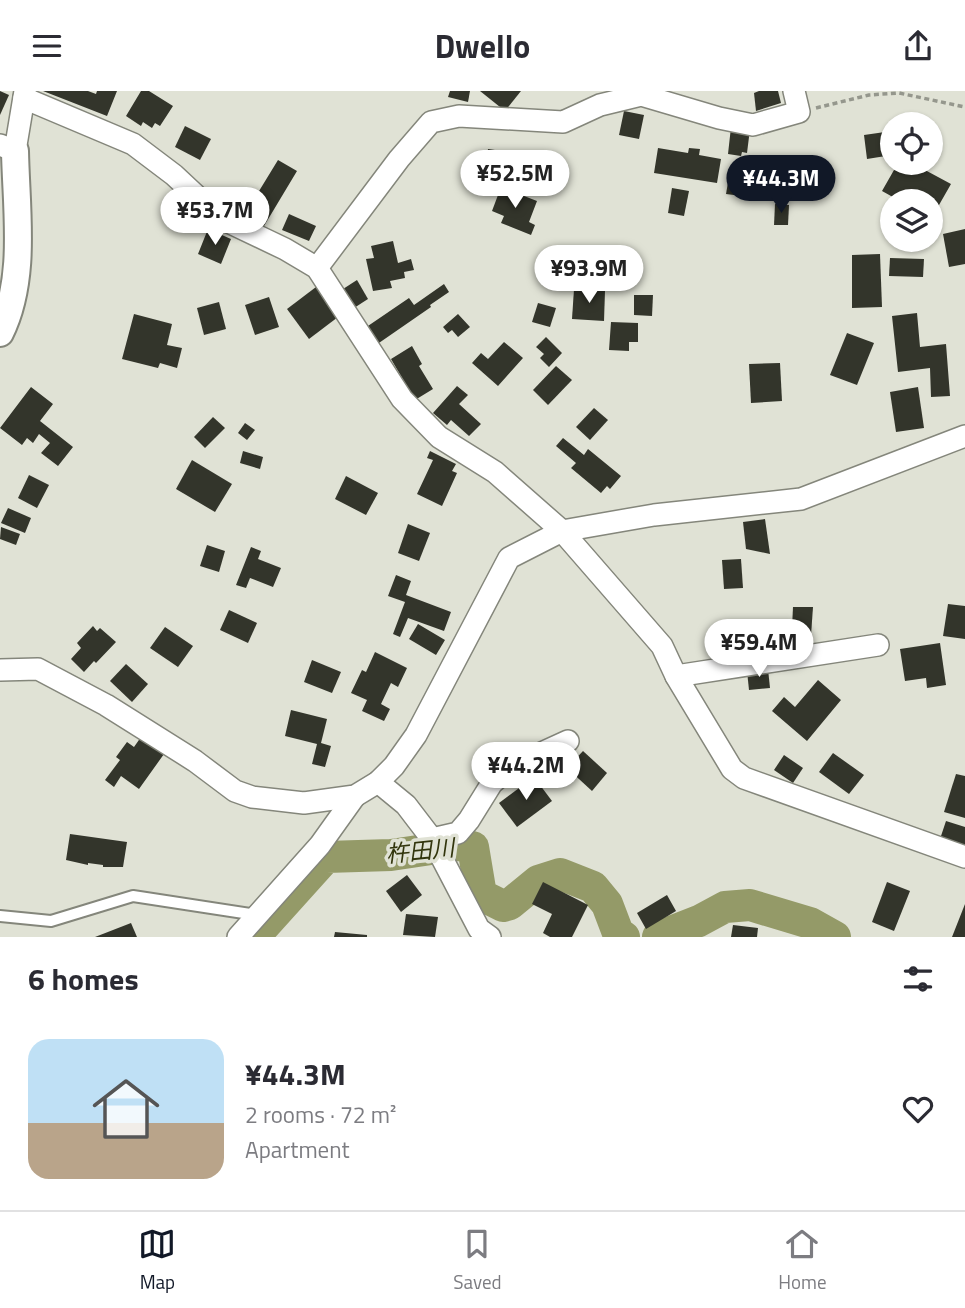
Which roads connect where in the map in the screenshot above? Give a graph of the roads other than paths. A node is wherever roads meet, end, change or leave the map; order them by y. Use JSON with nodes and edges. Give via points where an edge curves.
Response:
{"nodes":[{"id":1,"x":794,"y":91,"type":"edge"},
{"id":2,"x":24,"y":94,"type":"edge"},
{"id":3,"x":8,"y":148,"type":"edge"},
{"id":4,"x":317,"y":268,"type":"junction"},
{"id":5,"x":0,"y":333,"type":"edge"},
{"id":6,"x":965,"y":436,"type":"edge"},
{"id":7,"x":562,"y":531,"type":"junction"},
{"id":8,"x":878,"y":645,"type":"dead end"},
{"id":9,"x":0,"y":670,"type":"edge"},
{"id":10,"x":676,"y":676,"type":"junction"},
{"id":11,"x":568,"y":741,"type":"dead end"},
{"id":12,"x":378,"y":782,"type":"junction"},
{"id":13,"x":355,"y":796,"type":"junction"},
{"id":14,"x":436,"y":846,"type":"junction"},
{"id":15,"x":965,"y":857,"type":"edge"},
{"id":16,"x":257,"y":915,"type":"junction"},
{"id":17,"x":0,"y":916,"type":"edge"},
{"id":18,"x":482,"y":934,"type":"edge"},
{"id":19,"x":238,"y":937,"type":"edge"}],
"edges":[{"from":1,"to":4,"type":"street","via":[[799,112],[753,124],[641,95],[600,105],[563,122],[459,116],[431,122]]},
{"from":2,"to":3,"type":"street"},
{"from":2,"to":4,"type":"street","via":[[133,144],[220,218]]},
{"from":3,"to":5,"type":"street","via":[[17,260]]},
{"from":4,"to":7,"type":"street","via":[[402,399],[439,437],[495,472]]},
{"from":6,"to":7,"type":"street","via":[[801,499],[654,515]]},
{"from":7,"to":10,"type":"street","via":[[663,646]]},
{"from":7,"to":12,"type":"street","via":[[509,558],[416,735]]},
{"from":8,"to":10,"type":"street"},
{"from":9,"to":13,"type":"street","via":[[38,669],[106,705],[235,791],[304,803]]},
{"from":10,"to":15,"type":"street","via":[[732,769],[744,778]]},
{"from":11,"to":14,"type":"street","via":[[510,767],[492,783],[457,833]]},
{"from":12,"to":13,"type":"street"},
{"from":12,"to":14,"type":"street","via":[[406,805]]},
{"from":13,"to":16,"type":"street","via":[[320,845]]},
{"from":14,"to":18,"type":"street"},
{"from":16,"to":17,"type":"lane","via":[[133,896],[51,921]]},
{"from":16,"to":19,"type":"street"}]}
